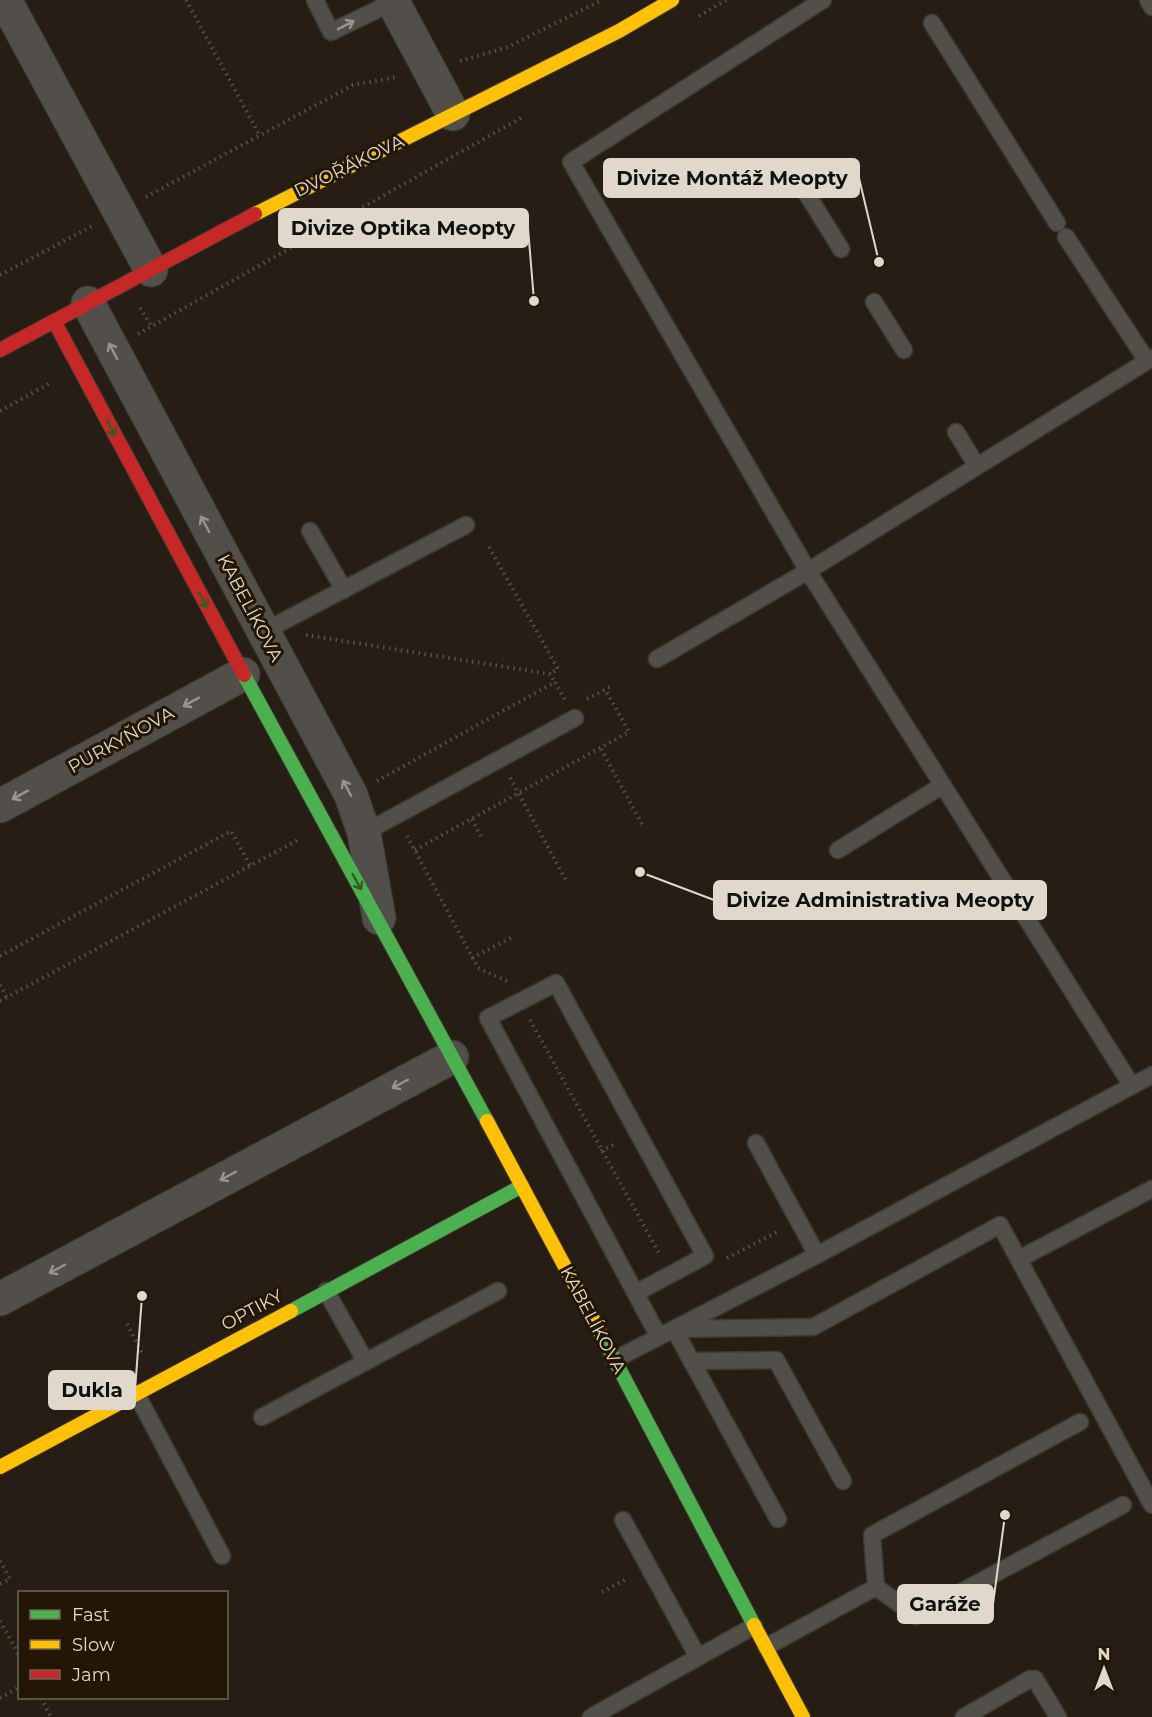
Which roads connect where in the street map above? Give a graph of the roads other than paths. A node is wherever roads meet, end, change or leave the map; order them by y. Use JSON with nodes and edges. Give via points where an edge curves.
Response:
{"nodes":[{"id":1,"x":5,"y":0,"type":"edge"},
{"id":2,"x":315,"y":0,"type":"edge"},
{"id":3,"x":672,"y":0,"type":"edge"},
{"id":4,"x":823,"y":0,"type":"edge"},
{"id":5,"x":1148,"y":0,"type":"edge"},
{"id":6,"x":392,"y":1,"type":"edge"},
{"id":7,"x":1152,"y":7,"type":"edge"},
{"id":8,"x":932,"y":23,"type":"dead end"},
{"id":9,"x":453,"y":114,"type":"junction"},
{"id":10,"x":800,"y":183,"type":"dead end"},
{"id":11,"x":841,"y":249,"type":"dead end"},
{"id":12,"x":151,"y":270,"type":"junction"},
{"id":13,"x":874,"y":302,"type":"dead end"},
{"id":14,"x":88,"y":303,"type":"junction"},
{"id":15,"x":54,"y":321,"type":"junction"},
{"id":16,"x":0,"y":350,"type":"edge"},
{"id":17,"x":904,"y":350,"type":"dead end"},
{"id":18,"x":1150,"y":360,"type":"edge"},
{"id":19,"x":956,"y":432,"type":"dead end"},
{"id":20,"x":977,"y":466,"type":"junction"},
{"id":21,"x":466,"y":525,"type":"dead end"},
{"id":22,"x":310,"y":531,"type":"dead end"},
{"id":23,"x":808,"y":571,"type":"junction"},
{"id":24,"x":344,"y":590,"type":"junction"},
{"id":25,"x":263,"y":633,"type":"junction"},
{"id":26,"x":657,"y":659,"type":"dead end"},
{"id":27,"x":243,"y":674,"type":"junction"},
{"id":28,"x":575,"y":710,"type":"road end"},
{"id":29,"x":943,"y":785,"type":"junction"},
{"id":30,"x":0,"y":806,"type":"edge"},
{"id":31,"x":351,"y":841,"type":"junction"},
{"id":32,"x":838,"y":850,"type":"dead end"},
{"id":33,"x":380,"y":926,"type":"joint"},
{"id":34,"x":452,"y":1057,"type":"junction"},
{"id":35,"x":1152,"y":1075,"type":"edge"},
{"id":36,"x":1132,"y":1086,"type":"junction"},
{"id":37,"x":756,"y":1143,"type":"dead end"},
{"id":38,"x":522,"y":1186,"type":"junction"},
{"id":39,"x":1152,"y":1189,"type":"edge"},
{"id":40,"x":817,"y":1255,"type":"junction"},
{"id":41,"x":1019,"y":1259,"type":"junction"},
{"id":42,"x":326,"y":1291,"type":"junction"},
{"id":43,"x":498,"y":1291,"type":"dead end"},
{"id":44,"x":636,"y":1293,"type":"junction"},
{"id":45,"x":0,"y":1299,"type":"edge"},
{"id":46,"x":667,"y":1333,"type":"junction"},
{"id":47,"x":614,"y":1360,"type":"junction"},
{"id":48,"x":691,"y":1361,"type":"junction"},
{"id":49,"x":366,"y":1362,"type":"junction"},
{"id":50,"x":136,"y":1393,"type":"junction"},
{"id":51,"x":262,"y":1417,"type":"dead end"},
{"id":52,"x":1080,"y":1422,"type":"dead end"},
{"id":53,"x":0,"y":1467,"type":"edge"},
{"id":54,"x":843,"y":1481,"type":"dead end"},
{"id":55,"x":1152,"y":1504,"type":"edge"},
{"id":56,"x":1123,"y":1505,"type":"dead end"},
{"id":57,"x":778,"y":1519,"type":"dead end"},
{"id":58,"x":623,"y":1520,"type":"dead end"},
{"id":59,"x":222,"y":1556,"type":"dead end"},
{"id":60,"x":876,"y":1587,"type":"junction"},
{"id":61,"x":754,"y":1626,"type":"junction"},
{"id":62,"x":766,"y":1647,"type":"junction"},
{"id":63,"x":698,"y":1657,"type":"junction"},
{"id":64,"x":591,"y":1717,"type":"edge"},
{"id":65,"x":802,"y":1717,"type":"edge"},
{"id":66,"x":964,"y":1717,"type":"edge"},
{"id":67,"x":1058,"y":1717,"type":"edge"}],
"edges":[{"from":1,"to":12,"type":"street"},
{"from":2,"to":6,"type":"lane","one_way":true,"via":[[331,32]]},
{"from":3,"to":9,"type":"street","name":"DVOŘÁKOVA","via":[[619,31]]},
{"from":4,"to":23,"type":"lane","via":[[571,162]]},
{"from":5,"to":7,"type":"lane"},
{"from":6,"to":9,"type":"street"},
{"from":8,"to":18,"type":"lane","via":[[1062,230]]},
{"from":9,"to":12,"type":"street","name":"DVOŘÁKOVA"},
{"from":10,"to":11,"type":"lane"},
{"from":12,"to":14,"type":"street","name":"DVOŘÁKOVA"},
{"from":13,"to":17,"type":"lane"},
{"from":14,"to":15,"type":"street","name":"DVOŘÁKOVA"},
{"from":25,"to":14,"type":"street","name":"KABELÍKOVA","one_way":true},
{"from":15,"to":16,"type":"street","name":"DVOŘÁKOVA"},
{"from":15,"to":27,"type":"street","name":"KABELÍKOVA","one_way":true},
{"from":18,"to":20,"type":"lane"},
{"from":19,"to":20,"type":"lane"},
{"from":20,"to":23,"type":"lane"},
{"from":21,"to":24,"type":"lane"},
{"from":22,"to":24,"type":"lane"},
{"from":23,"to":26,"type":"lane"},
{"from":23,"to":29,"type":"lane"},
{"from":24,"to":25,"type":"lane"},
{"from":31,"to":25,"type":"street","name":"KABELÍKOVA","one_way":true,"via":[[351,795]]},
{"from":27,"to":30,"type":"street","name":"PURKYŇOVA","one_way":true},
{"from":27,"to":31,"type":"street","name":"KABELÍKOVA"},
{"from":28,"to":31,"type":"lane","via":[[500,759]]},
{"from":29,"to":32,"type":"lane"},
{"from":29,"to":36,"type":"lane"},
{"from":31,"to":33,"type":"street","name":"KABELÍKOVA"},
{"from":33,"to":34,"type":"street","name":"KABELÍKOVA"},
{"from":34,"to":38,"type":"street","name":"KABELÍKOVA"},
{"from":34,"to":45,"type":"street","one_way":true},
{"from":35,"to":36,"type":"lane"},
{"from":36,"to":40,"type":"lane"},
{"from":37,"to":40,"type":"lane"},
{"from":38,"to":42,"type":"street","name":"OPTIKY"},
{"from":38,"to":47,"type":"street","name":"KABELÍKOVA"},
{"from":39,"to":41,"type":"lane"},
{"from":40,"to":46,"type":"lane"},
{"from":41,"to":46,"type":"lane","via":[[1000,1225],[813,1327]]},
{"from":41,"to":55,"type":"lane"},
{"from":42,"to":49,"type":"lane"},
{"from":42,"to":50,"type":"street","name":"OPTIKY"},
{"from":43,"to":49,"type":"lane"},
{"from":44,"to":44,"type":"lane","via":[[705,1256],[556,983],[488,1018]]},
{"from":44,"to":46,"type":"lane"},
{"from":46,"to":47,"type":"lane"},
{"from":46,"to":48,"type":"lane"},
{"from":47,"to":61,"type":"street","name":"KABELÍKOVA"},
{"from":48,"to":54,"type":"lane","via":[[776,1360]]},
{"from":48,"to":57,"type":"lane"},
{"from":49,"to":51,"type":"lane"},
{"from":50,"to":53,"type":"street","name":"OPTIKY"},
{"from":50,"to":59,"type":"lane"},
{"from":52,"to":60,"type":"lane","via":[[872,1535]]},
{"from":56,"to":60,"type":"lane","via":[[916,1616]]},
{"from":58,"to":63,"type":"lane"},
{"from":60,"to":62,"type":"lane"},
{"from":61,"to":62,"type":"street","name":"KABELÍKOVA"},
{"from":61,"to":63,"type":"lane"},
{"from":62,"to":65,"type":"street","name":"KABELÍKOVA"},
{"from":63,"to":64,"type":"lane"},
{"from":66,"to":67,"type":"lane","via":[[1030,1679],[1035,1679]]}]}
